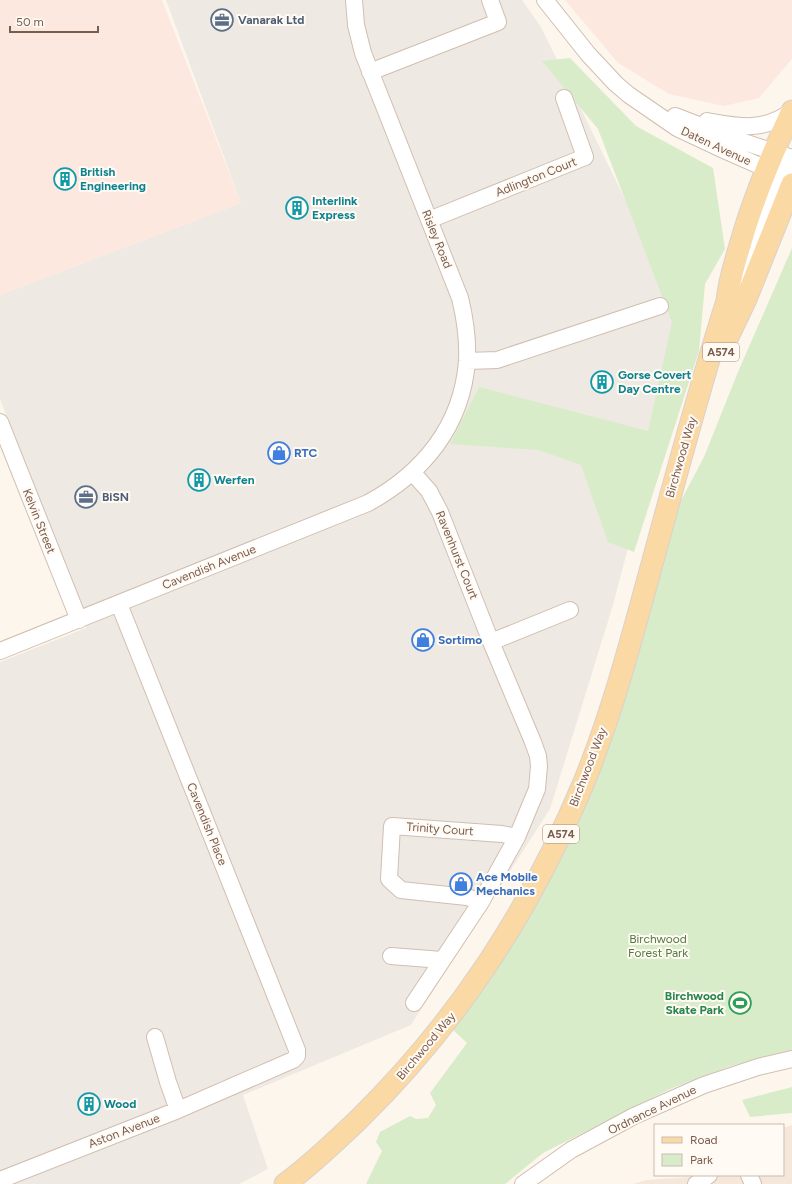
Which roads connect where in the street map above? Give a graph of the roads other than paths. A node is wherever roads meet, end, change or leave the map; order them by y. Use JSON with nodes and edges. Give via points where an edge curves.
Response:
{"nodes":[{"id":1,"x":354,"y":0,"type":"edge"},
{"id":2,"x":490,"y":0,"type":"edge"},
{"id":3,"x":545,"y":0,"type":"edge"},
{"id":4,"x":370,"y":72,"type":"junction"},
{"id":5,"x":564,"y":98,"type":"dead end"},
{"id":6,"x":644,"y":105,"type":"junction"},
{"id":7,"x":792,"y":111,"type":"edge"},
{"id":8,"x":670,"y":114,"type":"junction"},
{"id":9,"x":785,"y":165,"type":"edge"},
{"id":10,"x":429,"y":220,"type":"junction"},
{"id":11,"x":660,"y":306,"type":"dead end"},
{"id":12,"x":467,"y":361,"type":"junction"},
{"id":13,"x":696,"y":405,"type":"junction"},
{"id":14,"x":0,"y":422,"type":"edge"},
{"id":15,"x":413,"y":473,"type":"junction"},
{"id":16,"x":119,"y":604,"type":"junction"},
{"id":17,"x":570,"y":610,"type":"dead end"},
{"id":18,"x":79,"y":620,"type":"junction"},
{"id":19,"x":491,"y":642,"type":"junction"},
{"id":20,"x":0,"y":651,"type":"edge"},
{"id":21,"x":517,"y":837,"type":"junction"},
{"id":22,"x":480,"y":902,"type":"junction"},
{"id":23,"x":391,"y":956,"type":"dead end"},
{"id":24,"x":442,"y":960,"type":"junction"},
{"id":25,"x":414,"y":1003,"type":"dead end"},
{"id":26,"x":155,"y":1037,"type":"dead end"},
{"id":27,"x":296,"y":1044,"type":"joint"},
{"id":28,"x":792,"y":1059,"type":"edge"},
{"id":29,"x":178,"y":1110,"type":"junction"},
{"id":30,"x":708,"y":1176,"type":"edge"},
{"id":31,"x":0,"y":1180,"type":"edge"},
{"id":32,"x":285,"y":1184,"type":"edge"},
{"id":33,"x":523,"y":1184,"type":"edge"},
{"id":34,"x":696,"y":1184,"type":"edge"}],
"edges":[{"from":1,"to":4,"type":"street","name":"Risley Road","via":[[359,40]]},
{"from":2,"to":4,"type":"street","via":[[498,22]]},
{"from":3,"to":6,"type":"street","name":"Daten Avenue","via":[[588,54],[616,84]]},
{"from":4,"to":10,"type":"street","name":"Risley Road"},
{"from":5,"to":10,"type":"street","name":"Adlington Court","via":[[585,157]]},
{"from":6,"to":8,"type":"street","name":"Daten Avenue"},
{"from":6,"to":9,"type":"street","name":"Daten Avenue","via":[[677,128]]},
{"from":7,"to":8,"type":"street","via":[[769,124],[751,127],[736,127]]},
{"from":7,"to":9,"type":"main road","name":"Birchwood Way","number":"A574"},
{"from":8,"to":9,"type":"street","name":"Daten Avenue","via":[[732,138]]},
{"from":9,"to":13,"type":"main road","name":"Birchwood Way","number":"A574","via":[[746,299]]},
{"from":9,"to":13,"type":"main road","name":"Birchwood Way","number":"A574","via":[[751,207],[729,283],[727,301]]},
{"from":10,"to":12,"type":"street","name":"Risley Road","via":[[460,298],[467,336]]},
{"from":11,"to":12,"type":"street","via":[[497,360]]},
{"from":12,"to":15,"type":"street","name":"Risley Road","via":[[464,382],[449,425],[437,445]]},
{"from":13,"to":32,"type":"main road","name":"Birchwood Way","number":"A574","via":[[602,732],[556,846],[533,890],[481,975],[427,1047],[337,1140]]},
{"from":14,"to":18,"type":"street","name":"Kelvin Street"},
{"from":15,"to":16,"type":"street","name":"Cavendish Avenue","via":[[382,496],[356,509]]},
{"from":15,"to":19,"type":"street","name":"Ravenhurst Court","via":[[436,502]]},
{"from":16,"to":18,"type":"street","name":"Cavendish Avenue"},
{"from":16,"to":27,"type":"street","name":"Cavendish Place"},
{"from":17,"to":19,"type":"street"},
{"from":18,"to":20,"type":"street","name":"Cavendish Avenue"},
{"from":19,"to":21,"type":"street","name":"Ravenhurst Court","via":[[538,756],[537,789]]},
{"from":21,"to":22,"type":"street"},
{"from":21,"to":22,"type":"street","name":"Trinity Court","via":[[392,826],[389,879],[401,890],[468,897]]},
{"from":22,"to":24,"type":"street"},
{"from":23,"to":24,"type":"street"},
{"from":24,"to":25,"type":"street"},
{"from":26,"to":29,"type":"street"},
{"from":27,"to":29,"type":"street","name":"Aston Avenue","via":[[297,1056],[293,1060]]},
{"from":28,"to":33,"type":"street","name":"Ordnance Avenue","via":[[704,1085],[634,1116],[571,1150]]},
{"from":29,"to":31,"type":"street","name":"Aston Avenue"},
{"from":30,"to":34,"type":"street"}]}
